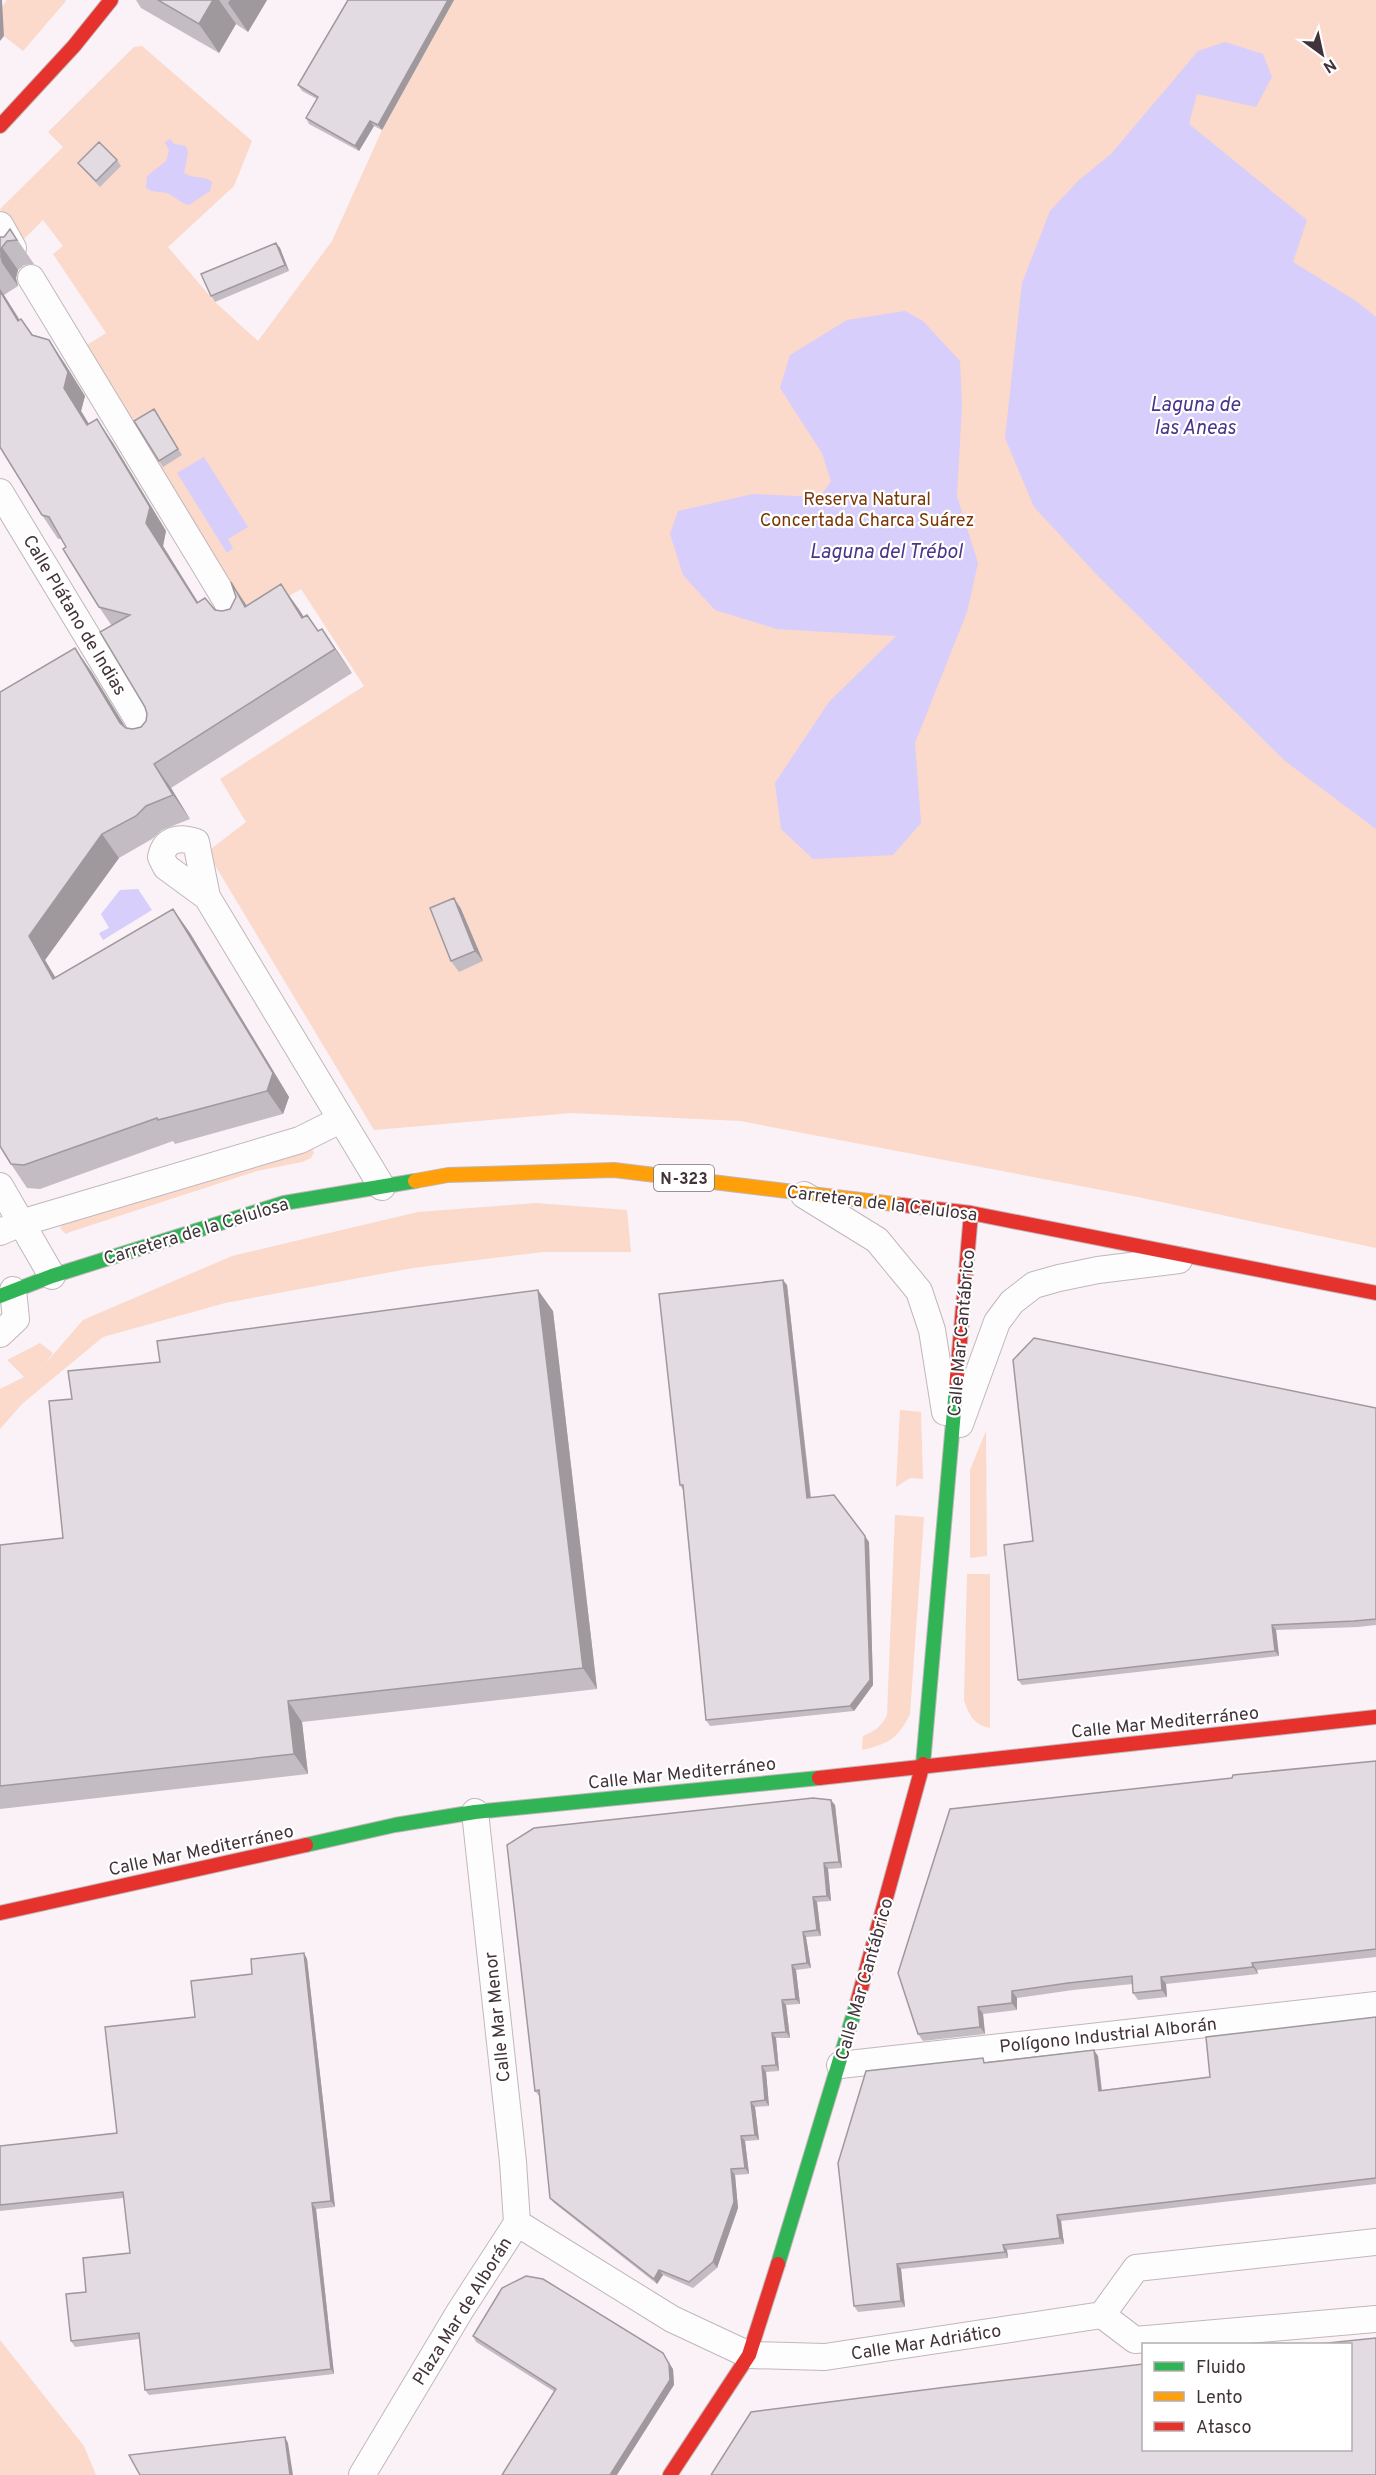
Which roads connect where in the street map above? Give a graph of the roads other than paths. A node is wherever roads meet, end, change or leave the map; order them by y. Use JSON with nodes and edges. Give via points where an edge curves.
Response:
{"nodes":[{"id":1,"x":111,"y":0,"type":"edge"},
{"id":2,"x":0,"y":126,"type":"edge"},
{"id":3,"x":0,"y":225,"type":"edge"},
{"id":4,"x":13,"y":248,"type":"edge"},
{"id":5,"x":31,"y":278,"type":"dead end"},
{"id":6,"x":0,"y":492,"type":"edge"},
{"id":7,"x":238,"y":620,"type":"edge"},
{"id":8,"x":149,"y":738,"type":"edge"},
{"id":9,"x":207,"y":897,"type":"dead end"},
{"id":10,"x":340,"y":1120,"type":"junction"},
{"id":11,"x":0,"y":1186,"type":"edge"},
{"id":12,"x":382,"y":1187,"type":"junction"},
{"id":13,"x":799,"y":1192,"type":"junction"},
{"id":14,"x":971,"y":1213,"type":"junction"},
{"id":15,"x":10,"y":1227,"type":"edge"},
{"id":16,"x":1199,"y":1258,"type":"junction"},
{"id":17,"x":52,"y":1276,"type":"junction"},
{"id":18,"x":6,"y":1293,"type":"edge"},
{"id":19,"x":1376,"y":1293,"type":"edge"},
{"id":20,"x":0,"y":1334,"type":"edge"},
{"id":21,"x":950,"y":1452,"type":"junction"},
{"id":22,"x":1376,"y":1717,"type":"edge"},
{"id":23,"x":923,"y":1768,"type":"junction"},
{"id":24,"x":475,"y":1812,"type":"junction"},
{"id":25,"x":0,"y":1913,"type":"edge"},
{"id":26,"x":1376,"y":2005,"type":"edge"},
{"id":27,"x":840,"y":2065,"type":"junction"},
{"id":28,"x":517,"y":2223,"type":"junction"},
{"id":29,"x":1376,"y":2242,"type":"edge"},
{"id":30,"x":1102,"y":2315,"type":"junction"},
{"id":31,"x":1376,"y":2319,"type":"edge"},
{"id":32,"x":749,"y":2355,"type":"junction"},
{"id":33,"x":362,"y":2475,"type":"edge"},
{"id":34,"x":670,"y":2475,"type":"edge"}],
"edges":[{"from":1,"to":2,"type":"main road"},
{"from":3,"to":4,"type":"street"},
{"from":5,"to":7,"type":"street"},
{"from":6,"to":8,"type":"street","name":"Calle Plátano de Indias"},
{"from":9,"to":10,"type":"street"},
{"from":10,"to":12,"type":"street"},
{"from":10,"to":15,"type":"street","via":[[300,1140]]},
{"from":11,"to":15,"type":"street"},
{"from":12,"to":13,"type":"main road","name":"Carretera de la Celulosa","number":"N-323","via":[[448,1175],[614,1170]]},
{"from":12,"to":17,"type":"main road","name":"Carretera de la Celulosa","number":"N-323","via":[[284,1203]]},
{"from":13,"to":14,"type":"main road","name":"Carretera de la Celulosa","number":"N-323"},
{"from":13,"to":21,"type":"street","name":"Calle Mar Cantábrico","via":[[877,1240],[919,1291],[932,1330]]},
{"from":14,"to":16,"type":"main road","name":"Carretera de la Celulosa","number":"N-323"},
{"from":14,"to":21,"type":"main road","name":"Calle Mar Cantábrico"},
{"from":15,"to":17,"type":"street"},
{"from":16,"to":19,"type":"main road","name":"Carretera de la Celulosa","number":"N-323"},
{"from":16,"to":21,"type":"street","name":"Calle Mar Cantábrico","via":[[1059,1278],[1034,1285],[1012,1302],[997,1322]]},
{"from":17,"to":18,"type":"main road","name":"Carretera de la Celulosa","number":"N-323"},
{"from":18,"to":20,"type":"street","name":"Carretera de la Celulosa","via":[[16,1319]]},
{"from":21,"to":23,"type":"main road","name":"Calle Mar Cantábrico"},
{"from":22,"to":23,"type":"main road","name":"Calle Mar Mediterráneo"},
{"from":23,"to":24,"type":"main road","name":"Calle Mar Mediterráneo"},
{"from":23,"to":27,"type":"main road","name":"Calle Mar Cantábrico"},
{"from":24,"to":25,"type":"main road","name":"Calle Mar Mediterráneo","via":[[395,1825]]},
{"from":24,"to":28,"type":"street","name":"Calle Mar Menor"},
{"from":26,"to":27,"type":"street","name":"Polígono Industrial Alborán"},
{"from":27,"to":32,"type":"main road","name":"Calle Mar Cantábrico"},
{"from":28,"to":32,"type":"street","name":"Plaza Mar de Alborán","via":[[672,2319]]},
{"from":28,"to":33,"type":"street","name":"Plaza Mar de Alborán"},
{"from":29,"to":30,"type":"street","via":[[1136,2268]]},
{"from":30,"to":31,"type":"street","via":[[1136,2340]]},
{"from":30,"to":32,"type":"street","name":"Calle Mar Adriático","via":[[825,2357]]},
{"from":32,"to":34,"type":"main road","name":"Calle Mar Cantábrico"}]}
